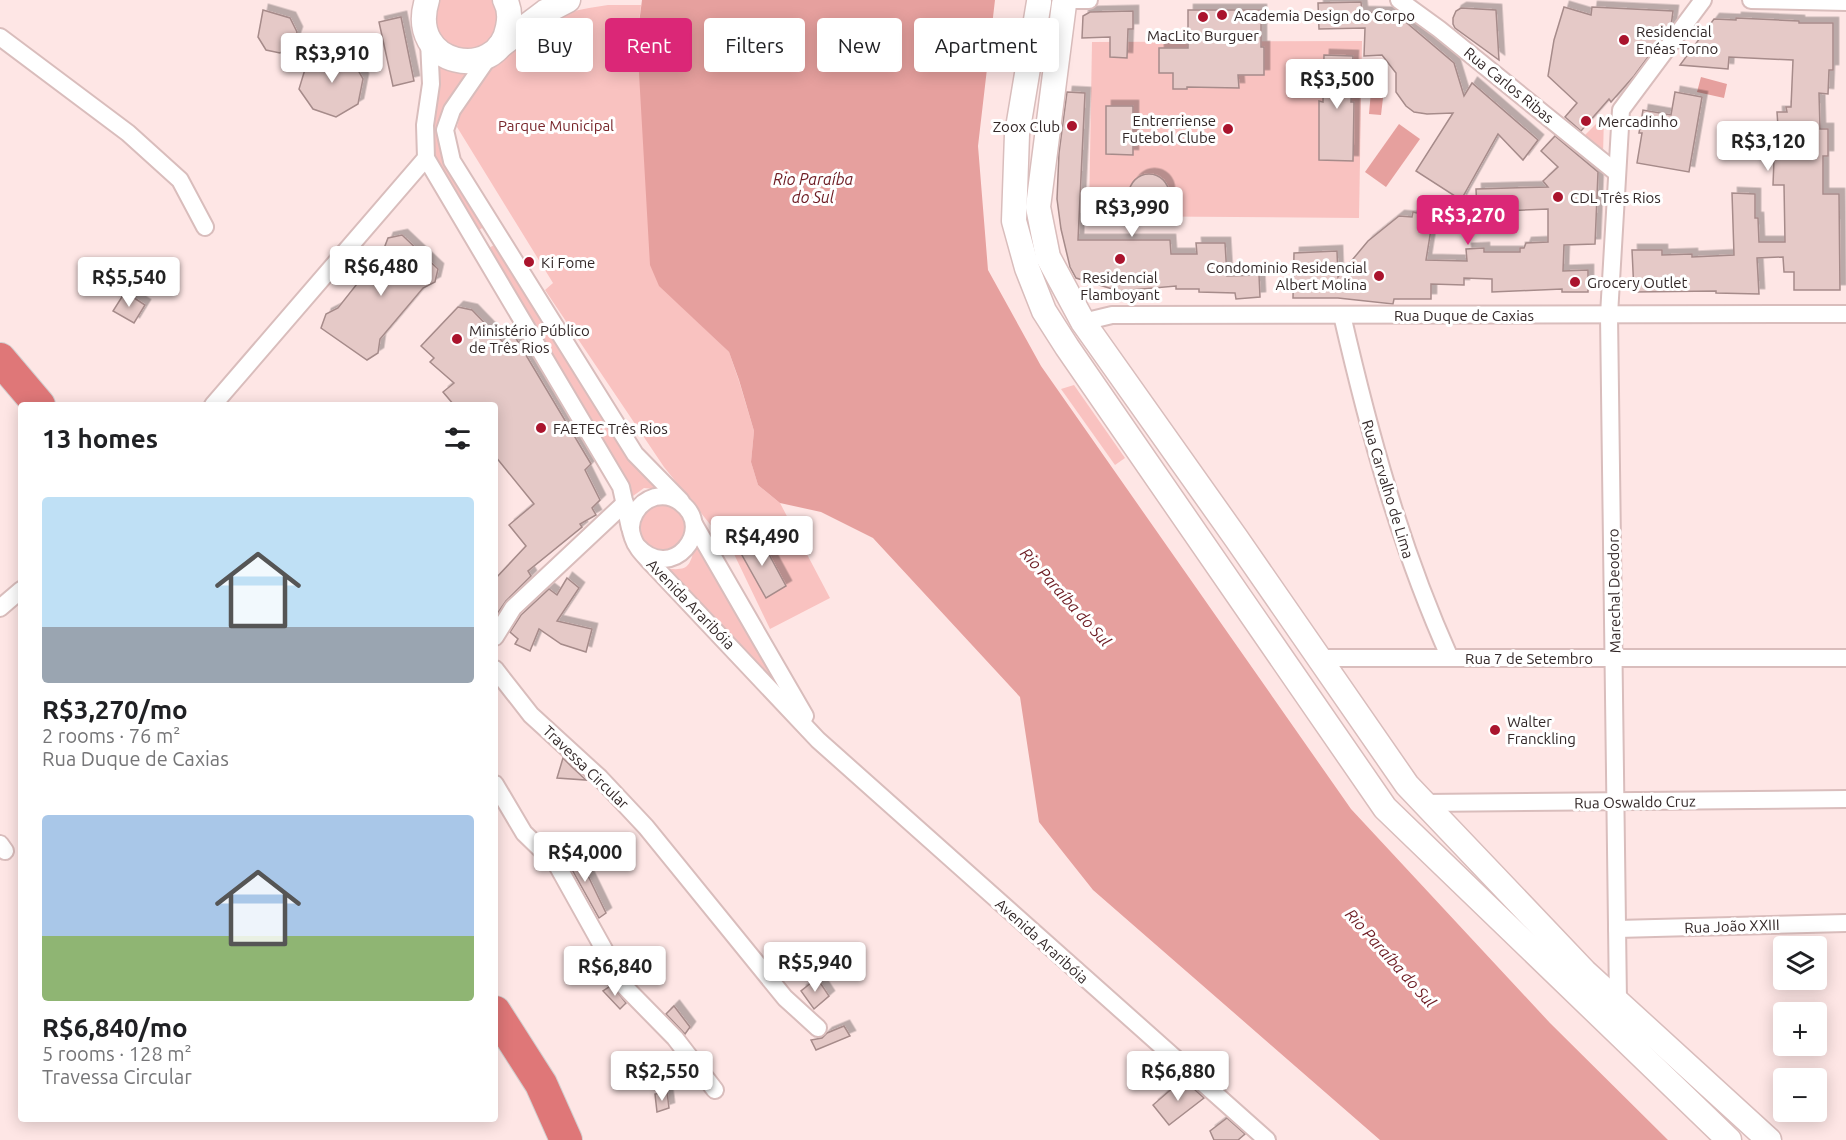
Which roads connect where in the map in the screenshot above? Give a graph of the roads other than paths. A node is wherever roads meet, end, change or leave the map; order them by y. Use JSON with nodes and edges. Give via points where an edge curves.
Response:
{"nodes":[{"id":1,"x":415,"y":0,"type":"edge"},
{"id":2,"x":427,"y":0,"type":"edge"},
{"id":3,"x":505,"y":0,"type":"edge"},
{"id":4,"x":568,"y":0,"type":"edge"},
{"id":5,"x":1089,"y":0,"type":"edge"},
{"id":6,"x":1399,"y":0,"type":"edge"},
{"id":7,"x":1703,"y":0,"type":"edge"},
{"id":8,"x":1751,"y":0,"type":"edge"},
{"id":9,"x":1794,"y":0,"type":"edge"},
{"id":10,"x":1039,"y":1,"type":"edge"},
{"id":11,"x":1067,"y":1,"type":"edge"},
{"id":12,"x":1846,"y":2,"type":"edge"},
{"id":13,"x":426,"y":34,"type":"junction"},
{"id":14,"x":0,"y":37,"type":"edge"},
{"id":15,"x":495,"y":50,"type":"junction"},
{"id":16,"x":426,"y":158,"type":"junction"},
{"id":17,"x":1617,"y":177,"type":"junction"},
{"id":18,"x":205,"y":227,"type":"dead end"},
{"id":19,"x":496,"y":231,"type":"junction"},
{"id":20,"x":476,"y":244,"type":"junction"},
{"id":21,"x":1846,"y":314,"type":"edge"},
{"id":22,"x":1342,"y":315,"type":"junction"},
{"id":23,"x":1610,"y":315,"type":"junction"},
{"id":24,"x":1083,"y":322,"type":"junction"},
{"id":25,"x":0,"y":359,"type":"edge"},
{"id":26,"x":36,"y":402,"type":"edge"},
{"id":27,"x":216,"y":402,"type":"edge"},
{"id":28,"x":625,"y":503,"type":"junction"},
{"id":29,"x":685,"y":506,"type":"junction"},
{"id":30,"x":694,"y":524,"type":"junction"},
{"id":31,"x":635,"y":542,"type":"junction"},
{"id":32,"x":18,"y":593,"type":"edge"},
{"id":33,"x":0,"y":608,"type":"edge"},
{"id":34,"x":498,"y":632,"type":"edge"},
{"id":35,"x":1319,"y":658,"type":"junction"},
{"id":36,"x":1449,"y":658,"type":"junction"},
{"id":37,"x":1615,"y":658,"type":"junction"},
{"id":38,"x":1846,"y":658,"type":"edge"},
{"id":39,"x":498,"y":673,"type":"edge"},
{"id":40,"x":818,"y":740,"type":"junction"},
{"id":41,"x":498,"y":789,"type":"edge"},
{"id":42,"x":1846,"y":799,"type":"edge"},
{"id":43,"x":1425,"y":803,"type":"junction"},
{"id":44,"x":1616,"y":803,"type":"junction"},
{"id":45,"x":1846,"y":923,"type":"edge"},
{"id":46,"x":1617,"y":929,"type":"junction"},
{"id":47,"x":1618,"y":1001,"type":"junction"},
{"id":48,"x":498,"y":1017,"type":"edge"},
{"id":49,"x":818,"y":1028,"type":"dead end"},
{"id":50,"x":715,"y":1090,"type":"dead end"},
{"id":51,"x":566,"y":1140,"type":"edge"},
{"id":52,"x":1267,"y":1140,"type":"edge"},
{"id":53,"x":1729,"y":1140,"type":"edge"},
{"id":54,"x":1769,"y":1140,"type":"edge"}],
"edges":[{"from":1,"to":13,"type":"main road"},
{"from":2,"to":13,"type":"main road","via":[[423,12]]},
{"from":3,"to":15,"type":"main road","via":[[510,18],[507,33]]},
{"from":4,"to":15,"type":"main road","via":[[545,12]]},
{"from":5,"to":11,"type":"street"},
{"from":6,"to":17,"type":"street","name":"Rua Carlos Ribas"},
{"from":7,"to":17,"type":"street","name":"Marechal Deodoro","via":[[1621,110]]},
{"from":8,"to":9,"type":"street"},
{"from":9,"to":12,"type":"street"},
{"from":10,"to":11,"type":"main road","via":[[1044,9],[1053,11]]},
{"from":10,"to":53,"type":"main road","via":[[1017,134],[1014,221],[1044,311],[1385,808]]},
{"from":11,"to":24,"type":"main road","via":[[1038,207],[1048,257]]},
{"from":13,"to":15,"type":"main road","via":[[438,51],[450,59],[477,60]]},
{"from":13,"to":16,"type":"street","via":[[431,84],[425,125]]},
{"from":14,"to":18,"type":"street","via":[[128,133],[180,180]]},
{"from":15,"to":19,"type":"street","name":"Avenida Araribóia","via":[[452,110],[445,130],[452,161]]},
{"from":16,"to":20,"type":"street"},
{"from":16,"to":27,"type":"street"},
{"from":17,"to":23,"type":"street","name":"Marechal Deodoro"},
{"from":19,"to":20,"type":"street"},
{"from":19,"to":29,"type":"street","name":"Avenida Araribóia","via":[[635,454]]},
{"from":20,"to":28,"type":"street","via":[[621,487]]},
{"from":21,"to":23,"type":"street","name":"Rua Duque de Caxias"},
{"from":22,"to":23,"type":"street","name":"Rua Duque de Caxias"},
{"from":22,"to":24,"type":"street","name":"Rua Duque de Caxias","via":[[1112,315]]},
{"from":22,"to":36,"type":"street","name":"Rua Carvalho de Lima","via":[[1365,415],[1393,509]]},
{"from":23,"to":37,"type":"street","name":"Marechal Deodoro"},
{"from":24,"to":35,"type":"main road"},
{"from":25,"to":26,"type":"highway"},
{"from":28,"to":31,"type":"street"},
{"from":28,"to":34,"type":"street","via":[[513,608]]},
{"from":29,"to":30,"type":"street","name":"Avenida Araribóia"},
{"from":29,"to":31,"type":"street","via":[[667,496],[647,501],[633,516],[631,530]]},
{"from":30,"to":31,"type":"street","via":[[687,548],[674,557],[650,557]]},
{"from":30,"to":40,"type":"street","name":"Avenida Araribóia"},
{"from":31,"to":40,"type":"street","name":"Avenida Araribóia"},
{"from":32,"to":33,"type":"street"},
{"from":35,"to":36,"type":"street","name":"Rua 7 de Setembro"},
{"from":35,"to":43,"type":"main road","via":[[1407,785]]},
{"from":36,"to":37,"type":"street","name":"Rua 7 de Setembro"},
{"from":37,"to":38,"type":"street","name":"Rua 7 de Setembro"},
{"from":37,"to":44,"type":"street","name":"Marechal Deodoro"},
{"from":39,"to":49,"type":"street","name":"Travessa Circular","via":[[531,715],[600,778],[646,827],[785,998]]},
{"from":40,"to":52,"type":"street","name":"Avenida Araribóia"},
{"from":41,"to":50,"type":"street","via":[[524,833],[557,865],[625,987],[675,1038]]},
{"from":42,"to":44,"type":"street","name":"Rua Oswaldo Cruz"},
{"from":43,"to":44,"type":"street","name":"Rua Oswaldo Cruz"},
{"from":43,"to":47,"type":"main road","via":[[1585,972]]},
{"from":44,"to":46,"type":"street","name":"Marechal Deodoro"},
{"from":45,"to":46,"type":"street","name":"Rua João XXIII"},
{"from":46,"to":47,"type":"street","name":"Marechal Deodoro"},
{"from":47,"to":54,"type":"main road"},
{"from":48,"to":51,"type":"highway","via":[[541,1084]]}]}
